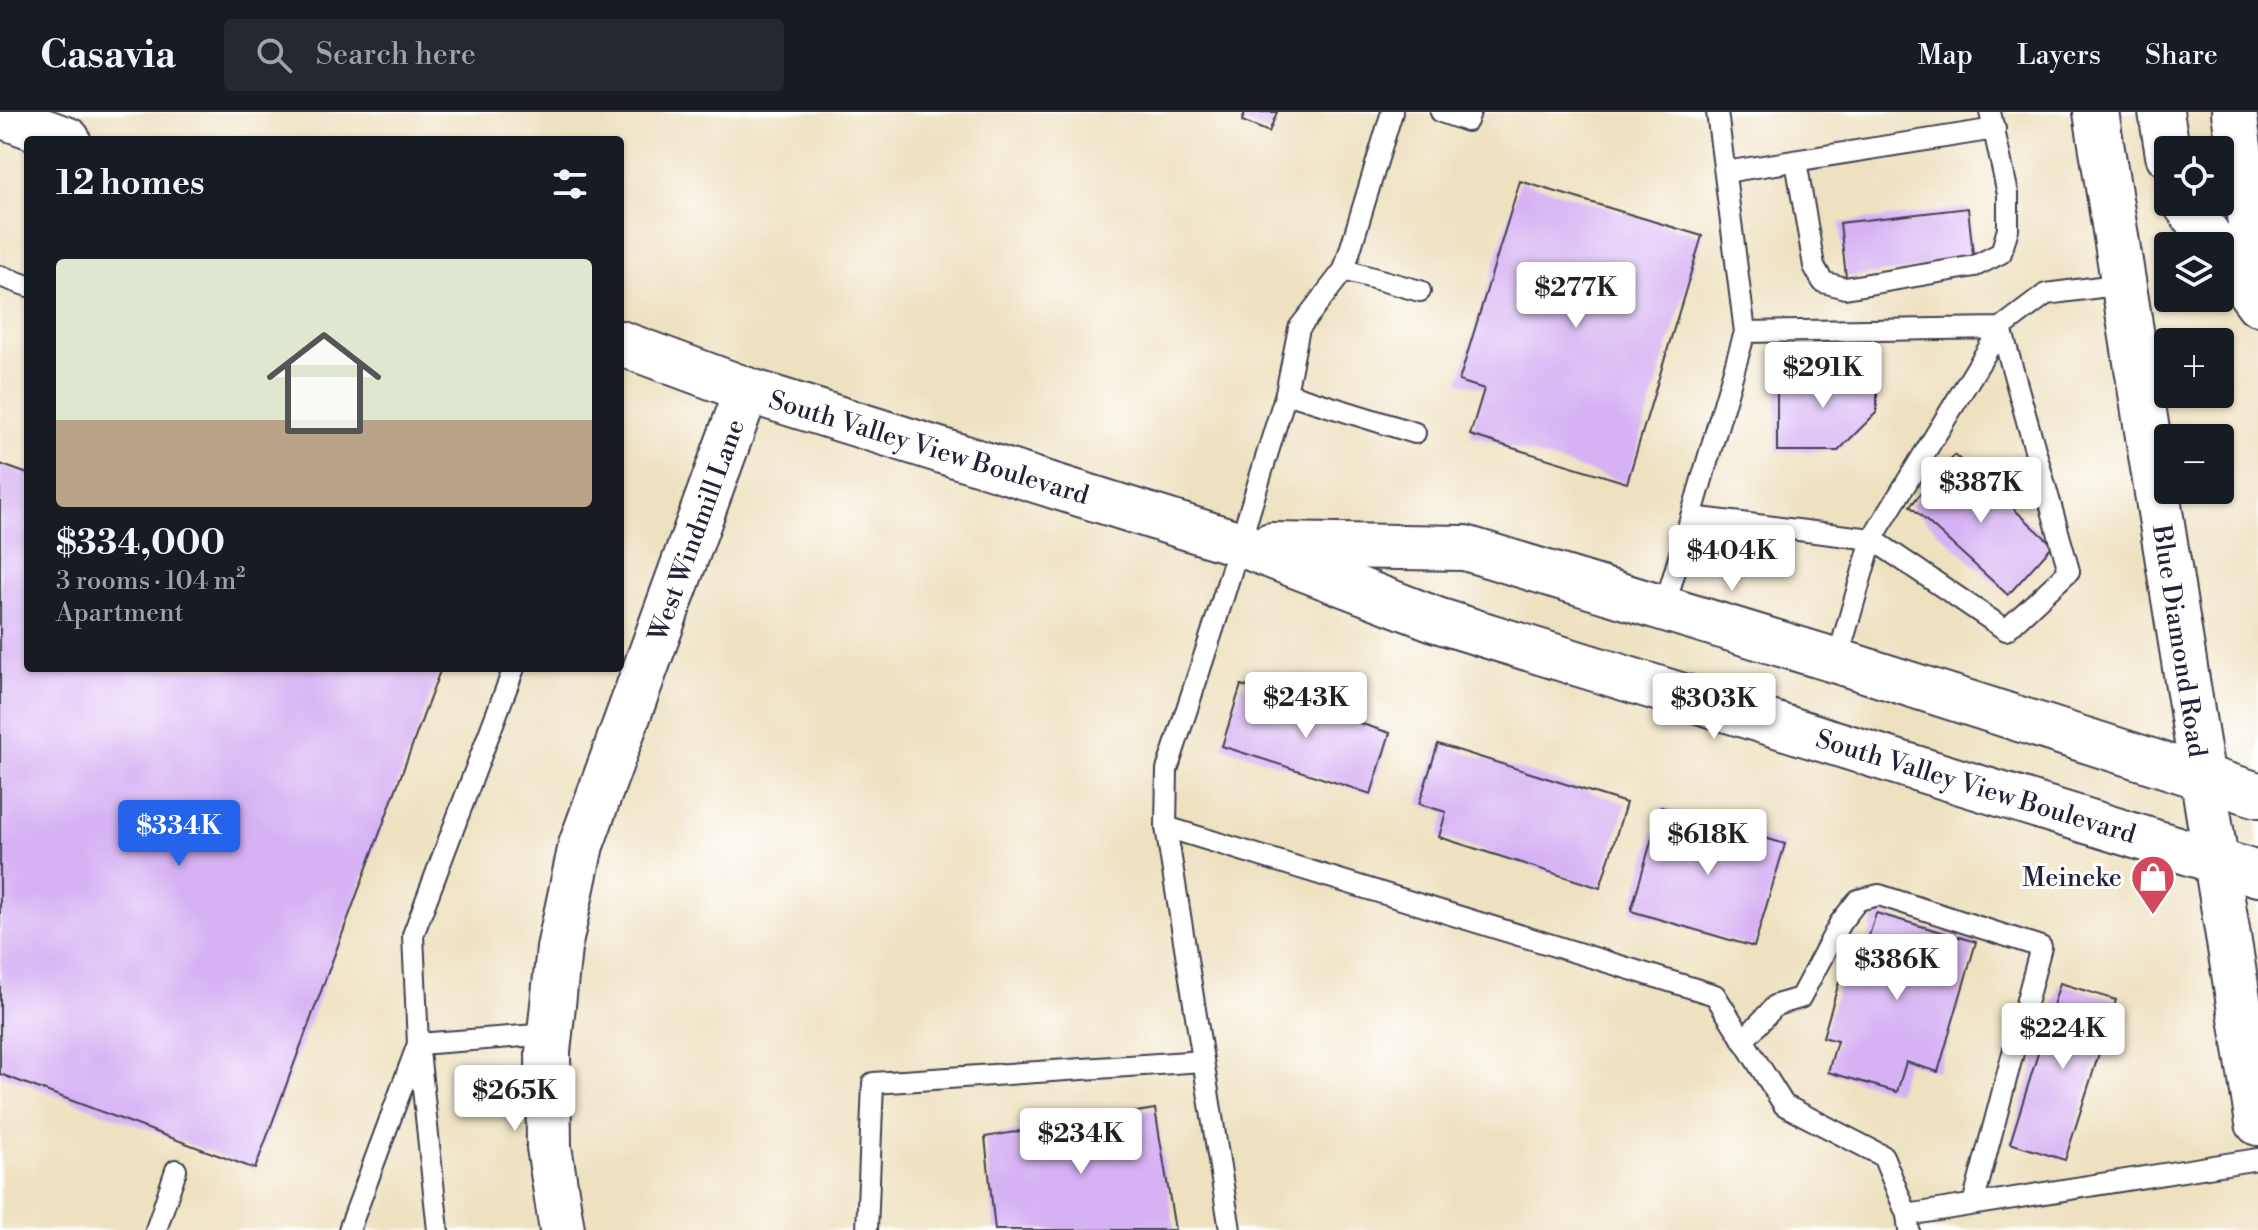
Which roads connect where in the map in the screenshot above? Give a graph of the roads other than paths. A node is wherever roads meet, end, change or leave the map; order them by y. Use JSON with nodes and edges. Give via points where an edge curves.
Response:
{"nodes":[{"id":1,"x":1392,"y":112,"type":"edge"},
{"id":2,"x":1441,"y":112,"type":"edge"},
{"id":3,"x":1470,"y":112,"type":"edge"},
{"id":4,"x":1717,"y":112,"type":"edge"},
{"id":5,"x":2096,"y":112,"type":"edge"},
{"id":6,"x":2161,"y":112,"type":"edge"},
{"id":7,"x":2234,"y":112,"type":"edge"},
{"id":8,"x":0,"y":115,"type":"edge"},
{"id":9,"x":1992,"y":121,"type":"edge"},
{"id":10,"x":57,"y":136,"type":"edge"},
{"id":11,"x":2165,"y":136,"type":"edge"},
{"id":12,"x":1796,"y":161,"type":"junction"},
{"id":13,"x":1725,"y":172,"type":"junction"},
{"id":14,"x":1344,"y":270,"type":"junction"},
{"id":15,"x":2234,"y":270,"type":"edge"},
{"id":16,"x":0,"y":276,"type":"edge"},
{"id":17,"x":2258,"y":278,"type":"edge"},
{"id":18,"x":2123,"y":284,"type":"junction"},
{"id":19,"x":24,"y":285,"type":"edge"},
{"id":20,"x":1420,"y":291,"type":"dead end"},
{"id":21,"x":2258,"y":303,"type":"edge"},
{"id":22,"x":2001,"y":328,"type":"junction"},
{"id":23,"x":1745,"y":332,"type":"junction"},
{"id":24,"x":624,"y":344,"type":"edge"},
{"id":25,"x":747,"y":390,"type":"junction"},
{"id":26,"x":1286,"y":393,"type":"junction"},
{"id":27,"x":1415,"y":433,"type":"dead end"},
{"id":28,"x":1691,"y":517,"type":"junction"},
{"id":29,"x":1872,"y":539,"type":"junction"},
{"id":30,"x":1240,"y":544,"type":"junction"},
{"id":31,"x":1664,"y":608,"type":"junction"},
{"id":32,"x":1837,"y":661,"type":"junction"},
{"id":33,"x":512,"y":672,"type":"edge"},
{"id":34,"x":2201,"y":775,"type":"junction"},
{"id":35,"x":2258,"y":795,"type":"edge"},
{"id":36,"x":1166,"y":827,"type":"junction"},
{"id":37,"x":2216,"y":860,"type":"junction"},
{"id":38,"x":2258,"y":874,"type":"edge"},
{"id":39,"x":550,"y":1034,"type":"junction"},
{"id":40,"x":1743,"y":1041,"type":"junction"},
{"id":41,"x":418,"y":1044,"type":"junction"},
{"id":42,"x":1203,"y":1061,"type":"junction"},
{"id":43,"x":2258,"y":1123,"type":"edge"},
{"id":44,"x":2258,"y":1159,"type":"edge"},
{"id":45,"x":176,"y":1170,"type":"dead end"},
{"id":46,"x":1973,"y":1204,"type":"junction"},
{"id":47,"x":1908,"y":1222,"type":"edge"},
{"id":48,"x":156,"y":1230,"type":"edge"},
{"id":49,"x":349,"y":1230,"type":"edge"},
{"id":50,"x":438,"y":1230,"type":"edge"},
{"id":51,"x":562,"y":1230,"type":"edge"},
{"id":52,"x":867,"y":1230,"type":"edge"},
{"id":53,"x":1230,"y":1230,"type":"edge"}],
"edges":[{"from":1,"to":14,"type":"lane"},
{"from":2,"to":3,"type":"lane","via":[[1467,121]]},
{"from":4,"to":13,"type":"lane"},
{"from":5,"to":18,"type":"main road","name":"Blue Diamond Road"},
{"from":6,"to":11,"type":"main road"},
{"from":7,"to":17,"type":"main road"},
{"from":8,"to":10,"type":"main road"},
{"from":9,"to":12,"type":"lane"},
{"from":9,"to":12,"type":"lane","via":[[2008,194],[2008,229],[2001,253],[1975,266],[1845,288],[1823,282],[1814,266]]},
{"from":12,"to":13,"type":"lane"},
{"from":13,"to":23,"type":"lane"},
{"from":14,"to":20,"type":"lane"},
{"from":14,"to":26,"type":"lane","via":[[1299,328]]},
{"from":15,"to":21,"type":"main road"},
{"from":16,"to":19,"type":"lane"},
{"from":18,"to":22,"type":"lane","via":[[2046,294]]},
{"from":18,"to":34,"type":"main road","name":"Blue Diamond Road"},
{"from":22,"to":23,"type":"lane"},
{"from":22,"to":29,"type":"lane"},
{"from":22,"to":29,"type":"lane","via":[[2069,571],[2006,630]]},
{"from":23,"to":28,"type":"lane"},
{"from":24,"to":25,"type":"main road","name":"South Valley View Boulevard"},
{"from":25,"to":30,"type":"main road","name":"South Valley View Boulevard"},
{"from":25,"to":39,"type":"main road","name":"West Windmill Lane","via":[[581,845],[559,948]]},
{"from":26,"to":27,"type":"lane"},
{"from":26,"to":30,"type":"lane"},
{"from":28,"to":29,"type":"lane"},
{"from":28,"to":31,"type":"lane"},
{"from":29,"to":32,"type":"lane"},
{"from":30,"to":31,"type":"main road","name":"South Valley View Boulevard","via":[[1465,548]]},
{"from":30,"to":36,"type":"lane","via":[[1167,770]]},
{"from":30,"to":37,"type":"main road","name":"South Valley View Boulevard","via":[[1437,620]]},
{"from":31,"to":32,"type":"main road","name":"South Valley View Boulevard"},
{"from":32,"to":34,"type":"main road","name":"South Valley View Boulevard"},
{"from":33,"to":41,"type":"lane","via":[[413,935]]},
{"from":34,"to":35,"type":"main road","name":"South Valley View Boulevard"},
{"from":34,"to":37,"type":"main road","name":"Blue Diamond Road"},
{"from":36,"to":40,"type":"lane","via":[[1715,995]]},
{"from":36,"to":42,"type":"lane"},
{"from":37,"to":38,"type":"main road","name":"South Valley View Boulevard"},
{"from":37,"to":43,"type":"main road","name":"Blue Diamond Road"},
{"from":39,"to":41,"type":"lane"},
{"from":39,"to":51,"type":"main road","name":"West Windmill Lane","via":[[549,1147]]},
{"from":40,"to":46,"type":"lane","via":[[1776,1005],[1800,998],[1858,900],[1879,895],[2041,947]]},
{"from":40,"to":47,"type":"lane","via":[[1784,1105],[1883,1156]]},
{"from":41,"to":49,"type":"lane"},
{"from":41,"to":50,"type":"lane"},
{"from":42,"to":52,"type":"lane","via":[[873,1083]]},
{"from":42,"to":53,"type":"lane"},
{"from":44,"to":46,"type":"lane"},
{"from":45,"to":48,"type":"lane"},
{"from":46,"to":47,"type":"lane"}]}
